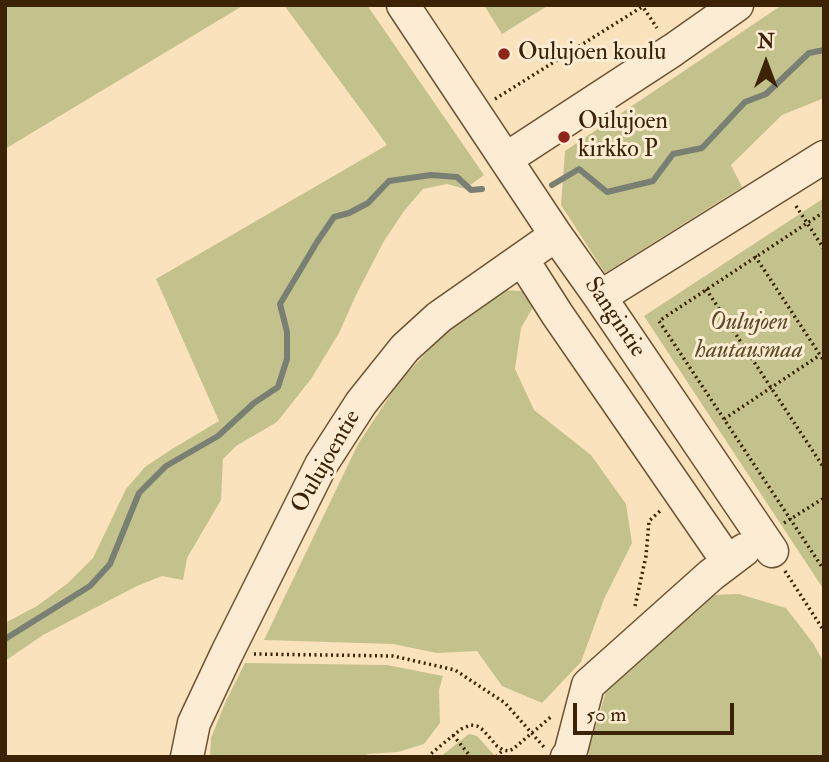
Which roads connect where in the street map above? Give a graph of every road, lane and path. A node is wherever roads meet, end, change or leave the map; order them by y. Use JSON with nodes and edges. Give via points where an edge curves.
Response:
{"nodes":[{"id":1,"x":645,"y":5,"type":"edge"},
{"id":2,"x":737,"y":5,"type":"edge"},
{"id":3,"x":416,"y":10,"type":"edge"},
{"id":4,"x":487,"y":104,"type":"dead end"},
{"id":5,"x":824,"y":157,"type":"edge"},
{"id":6,"x":506,"y":159,"type":"junction"},
{"id":7,"x":781,"y":184,"type":"junction"},
{"id":8,"x":824,"y":212,"type":"edge"},
{"id":9,"x":806,"y":223,"type":"junction"},
{"id":10,"x":556,"y":235,"type":"junction"},
{"id":11,"x":824,"y":249,"type":"edge"},
{"id":12,"x":755,"y":256,"type":"junction"},
{"id":13,"x":522,"y":258,"type":"junction"},
{"id":14,"x":706,"y":289,"type":"junction"},
{"id":15,"x":600,"y":297,"type":"junction"},
{"id":16,"x":820,"y":355,"type":"junction"},
{"id":17,"x":824,"y":361,"type":"edge"},
{"id":18,"x":771,"y":388,"type":"junction"},
{"id":19,"x":724,"y":419,"type":"junction"},
{"id":20,"x":824,"y":468,"type":"edge"},
{"id":21,"x":680,"y":493,"type":"junction"},
{"id":22,"x":824,"y":498,"type":"edge"},
{"id":23,"x":791,"y":519,"type":"junction"},
{"id":24,"x":768,"y":544,"type":"junction"},
{"id":25,"x":728,"y":562,"type":"junction"},
{"id":26,"x":824,"y":569,"type":"edge"},
{"id":27,"x":634,"y":610,"type":"dead end"},
{"id":28,"x":824,"y":631,"type":"edge"},
{"id":29,"x":227,"y":653,"type":"junction"},
{"id":30,"x":588,"y":685,"type":"junction"},
{"id":31,"x":533,"y":733,"type":"junction"},
{"id":32,"x":453,"y":735,"type":"junction"},
{"id":33,"x":503,"y":750,"type":"junction"},
{"id":34,"x":556,"y":753,"type":"edge"},
{"id":35,"x":187,"y":757,"type":"edge"},
{"id":36,"x":427,"y":757,"type":"edge"},
{"id":37,"x":471,"y":757,"type":"edge"},
{"id":38,"x":496,"y":757,"type":"edge"}],
"edges":[{"from":1,"to":4,"type":"path"},
{"from":2,"to":6,"type":"street"},
{"from":3,"to":6,"type":"street","name":"Sangintie"},
{"from":5,"to":7,"type":"street"},
{"from":6,"to":10,"type":"street","name":"Sangintie"},
{"from":7,"to":9,"type":"path"},
{"from":7,"to":15,"type":"street"},
{"from":8,"to":9,"type":"path"},
{"from":9,"to":11,"type":"path"},
{"from":9,"to":12,"type":"path"},
{"from":10,"to":13,"type":"street","name":"Oulujoentie"},
{"from":10,"to":15,"type":"street","name":"Sangintie"},
{"from":12,"to":14,"type":"path"},
{"from":12,"to":16,"type":"path"},
{"from":13,"to":21,"type":"street"},
{"from":13,"to":29,"type":"street","name":"Oulujoentie","via":[[439,317],[405,348],[361,402],[321,465]]},
{"from":14,"to":18,"type":"path"},
{"from":14,"to":19,"type":"path","via":[[659,321]]},
{"from":15,"to":24,"type":"street","name":"Sangintie"},
{"from":16,"to":17,"type":"path"},
{"from":16,"to":18,"type":"path"},
{"from":18,"to":19,"type":"path"},
{"from":18,"to":20,"type":"path"},
{"from":19,"to":23,"type":"path"},
{"from":21,"to":25,"type":"street"},
{"from":21,"to":27,"type":"path","via":[[649,521]]},
{"from":22,"to":23,"type":"path"},
{"from":23,"to":24,"type":"path"},
{"from":23,"to":26,"type":"path"},
{"from":24,"to":25,"type":"street"},
{"from":24,"to":28,"type":"path"},
{"from":25,"to":30,"type":"street"},
{"from":29,"to":31,"type":"path","via":[[393,656],[455,670],[505,703]]},
{"from":29,"to":35,"type":"street","name":"Oulujoentie","via":[[194,723]]},
{"from":30,"to":31,"type":"path"},
{"from":30,"to":34,"type":"street","via":[[570,754]]},
{"from":31,"to":33,"type":"path","via":[[513,749]]},
{"from":31,"to":34,"type":"path"},
{"from":32,"to":33,"type":"path","via":[[466,726],[477,726]]},
{"from":32,"to":36,"type":"path"},
{"from":32,"to":37,"type":"path"},
{"from":33,"to":38,"type":"path"}]}
